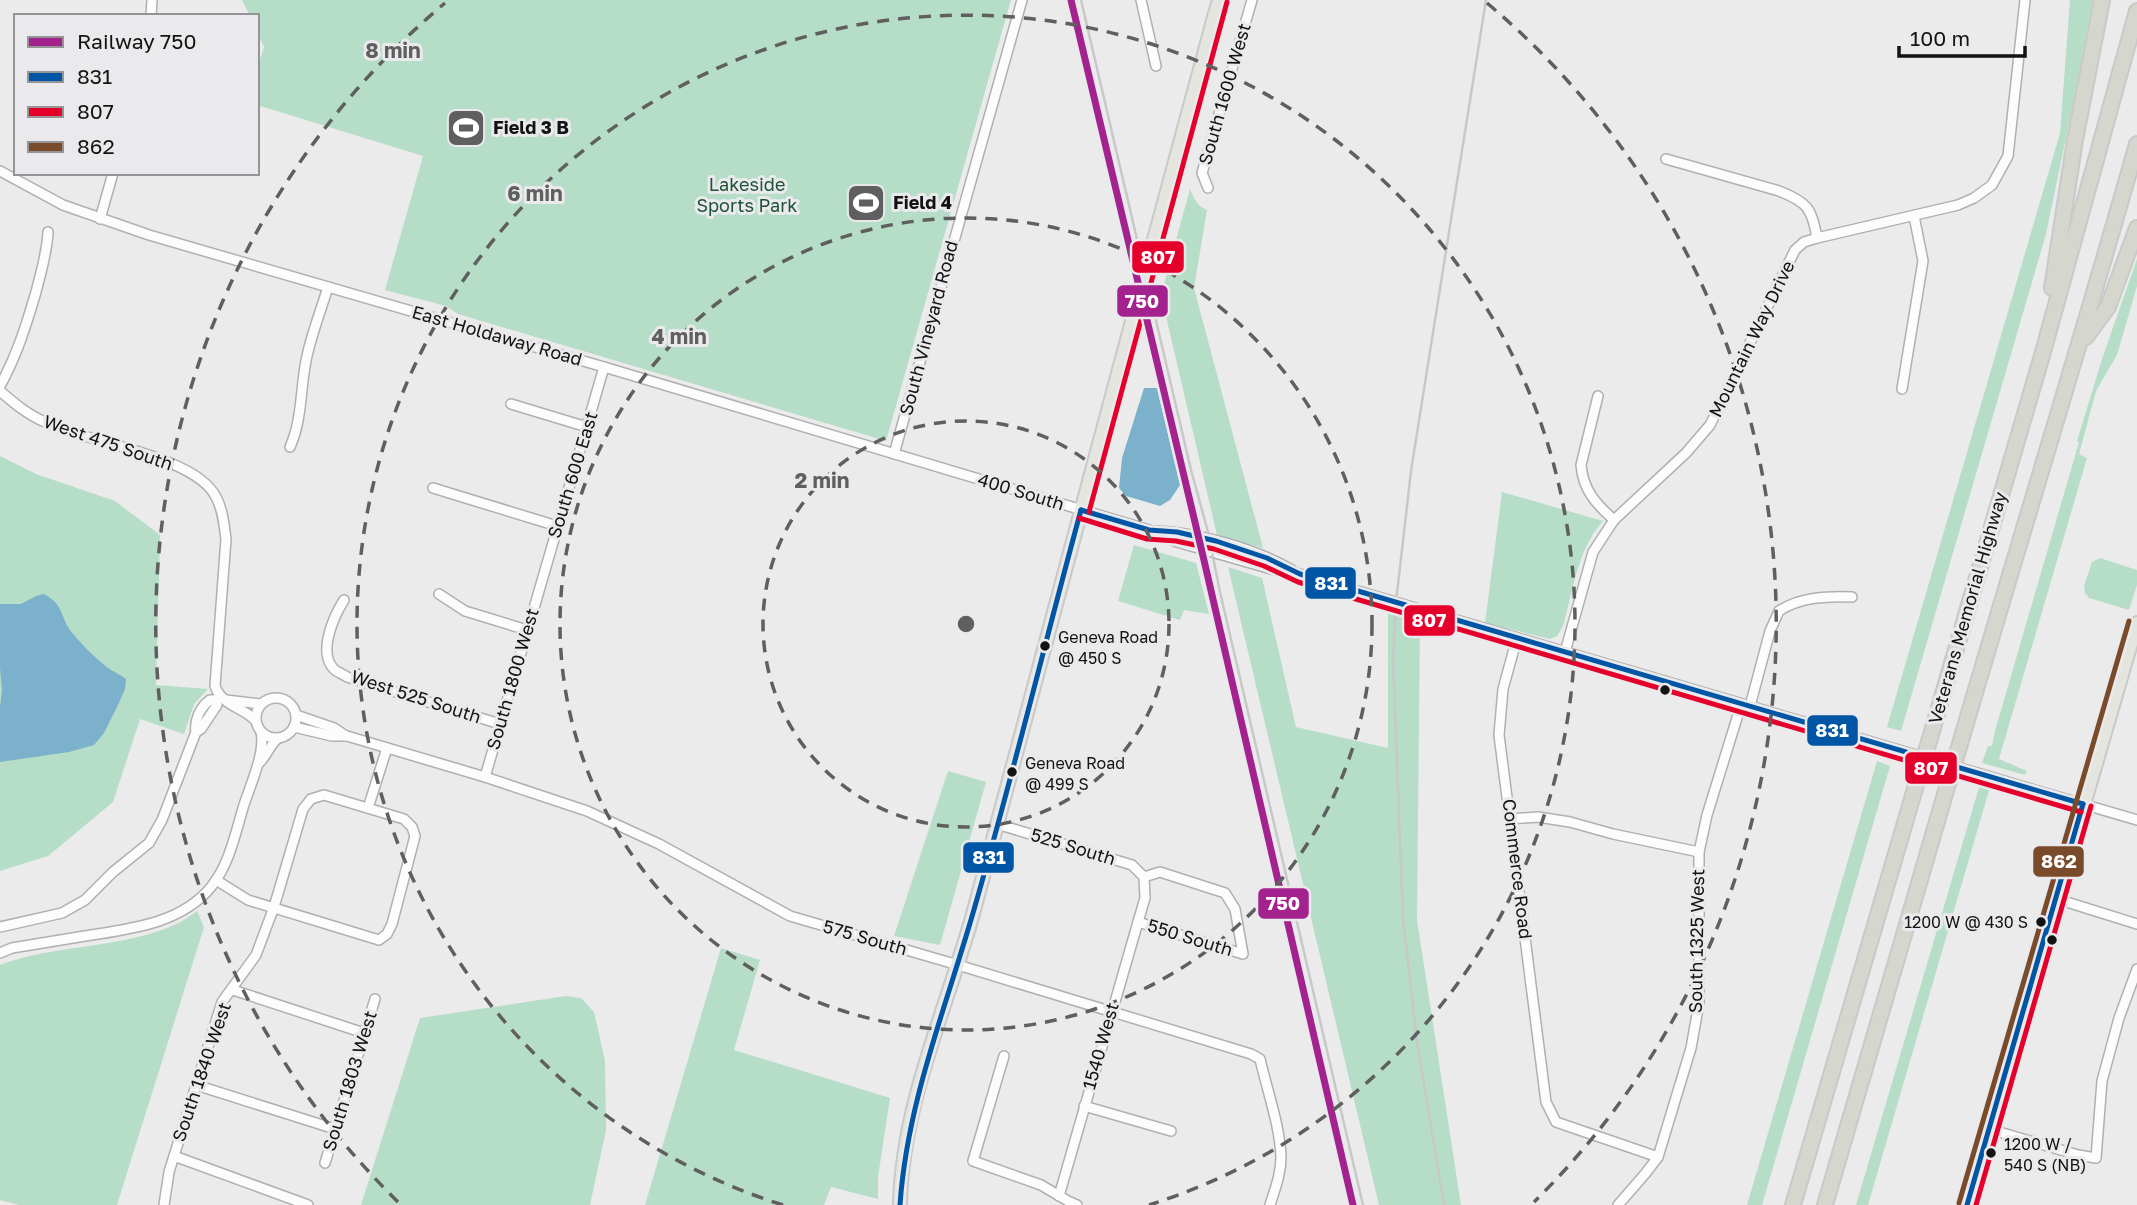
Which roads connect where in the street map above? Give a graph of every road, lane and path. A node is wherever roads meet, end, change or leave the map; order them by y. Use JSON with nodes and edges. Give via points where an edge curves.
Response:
{"nodes":[{"id":1,"x":1022,"y":0,"type":"edge"},
{"id":2,"x":1141,"y":0,"type":"edge"},
{"id":3,"x":1219,"y":0,"type":"edge"},
{"id":4,"x":1252,"y":0,"type":"edge"},
{"id":5,"x":2025,"y":0,"type":"edge"},
{"id":6,"x":2102,"y":0,"type":"edge"},
{"id":7,"x":2137,"y":10,"type":"edge"},
{"id":8,"x":1156,"y":66,"type":"dead end"},
{"id":9,"x":2137,"y":144,"type":"edge"},
{"id":10,"x":1666,"y":159,"type":"dead end"},
{"id":11,"x":0,"y":171,"type":"edge"},
{"id":12,"x":112,"y":175,"type":"edge"},
{"id":13,"x":1208,"y":188,"type":"dead end"},
{"id":14,"x":1914,"y":216,"type":"junction"},
{"id":15,"x":100,"y":219,"type":"junction"},
{"id":16,"x":2137,"y":228,"type":"edge"},
{"id":17,"x":48,"y":232,"type":"dead end"},
{"id":18,"x":1817,"y":238,"type":"junction"},
{"id":19,"x":328,"y":287,"type":"junction"},
{"id":20,"x":2079,"y":347,"type":"junction"},
{"id":21,"x":2043,"y":352,"type":"junction"},
{"id":22,"x":604,"y":367,"type":"junction"},
{"id":23,"x":0,"y":386,"type":"edge"},
{"id":24,"x":1902,"y":389,"type":"dead end"},
{"id":25,"x":0,"y":391,"type":"edge"},
{"id":26,"x":1598,"y":396,"type":"dead end"},
{"id":27,"x":511,"y":404,"type":"dead end"},
{"id":28,"x":587,"y":427,"type":"junction"},
{"id":29,"x":290,"y":447,"type":"dead end"},
{"id":30,"x":894,"y":454,"type":"junction"},
{"id":31,"x":433,"y":488,"type":"dead end"},
{"id":32,"x":1081,"y":510,"type":"junction"},
{"id":33,"x":1614,"y":520,"type":"junction"},
{"id":34,"x":557,"y":526,"type":"junction"},
{"id":35,"x":541,"y":582,"type":"joint"},
{"id":36,"x":439,"y":594,"type":"dead end"},
{"id":37,"x":1852,"y":597,"type":"dead end"},
{"id":38,"x":344,"y":600,"type":"dead end"},
{"id":39,"x":2137,"y":624,"type":"edge"},
{"id":40,"x":527,"y":630,"type":"junction"},
{"id":41,"x":1517,"y":638,"type":"junction"},
{"id":42,"x":1564,"y":652,"type":"junction"},
{"id":43,"x":221,"y":699,"type":"junction"},
{"id":44,"x":261,"y":704,"type":"junction"},
{"id":45,"x":1745,"y":705,"type":"junction"},
{"id":46,"x":296,"y":715,"type":"junction"},
{"id":47,"x":256,"y":721,"type":"junction"},
{"id":48,"x":500,"y":724,"type":"junction"},
{"id":49,"x":294,"y":727,"type":"junction"},
{"id":50,"x":261,"y":732,"type":"junction"},
{"id":51,"x":347,"y":736,"type":"junction"},
{"id":52,"x":278,"y":738,"type":"junction"},
{"id":53,"x":387,"y":748,"type":"junction"},
{"id":54,"x":258,"y":764,"type":"junction"},
{"id":55,"x":485,"y":777,"type":"junction"},
{"id":56,"x":2082,"y":804,"type":"junction"},
{"id":57,"x":368,"y":808,"type":"junction"},
{"id":58,"x":1510,"y":820,"type":"junction"},
{"id":59,"x":2137,"y":820,"type":"edge"},
{"id":60,"x":997,"y":824,"type":"junction"},
{"id":61,"x":1699,"y":852,"type":"junction"},
{"id":62,"x":1144,"y":877,"type":"junction"},
{"id":63,"x":216,"y":880,"type":"junction"},
{"id":64,"x":2057,"y":899,"type":"junction"},
{"id":65,"x":274,"y":907,"type":"junction"},
{"id":66,"x":1138,"y":922,"type":"junction"},
{"id":67,"x":2137,"y":923,"type":"edge"},
{"id":68,"x":0,"y":927,"type":"edge"},
{"id":69,"x":0,"y":953,"type":"edge"},
{"id":70,"x":1243,"y":954,"type":"joint"},
{"id":71,"x":958,"y":965,"type":"junction"},
{"id":72,"x":2137,"y":970,"type":"edge"},
{"id":73,"x":233,"y":990,"type":"junction"},
{"id":74,"x":375,"y":999,"type":"dead end"},
{"id":75,"x":1111,"y":1012,"type":"junction"},
{"id":76,"x":364,"y":1033,"type":"junction"},
{"id":77,"x":1004,"y":1056,"type":"dead end"},
{"id":78,"x":196,"y":1085,"type":"junction"},
{"id":79,"x":1084,"y":1106,"type":"junction"},
{"id":80,"x":335,"y":1129,"type":"junction"},
{"id":81,"x":1989,"y":1129,"type":"junction"},
{"id":82,"x":1171,"y":1131,"type":"dead end"},
{"id":83,"x":174,"y":1156,"type":"junction"},
{"id":84,"x":1658,"y":1157,"type":"junction"},
{"id":85,"x":325,"y":1163,"type":"dead end"},
{"id":86,"x":1059,"y":1196,"type":"junction"},
{"id":87,"x":164,"y":1205,"type":"edge"},
{"id":88,"x":308,"y":1205,"type":"edge"},
{"id":89,"x":900,"y":1205,"type":"edge"},
{"id":90,"x":1077,"y":1205,"type":"edge"},
{"id":91,"x":1270,"y":1205,"type":"edge"},
{"id":92,"x":1618,"y":1205,"type":"edge"},
{"id":93,"x":1793,"y":1205,"type":"edge"},
{"id":94,"x":1825,"y":1205,"type":"edge"},
{"id":95,"x":1967,"y":1205,"type":"edge"}],
"edges":[{"from":1,"to":30,"type":"street","name":"South Vineyard Road"},
{"from":2,"to":8,"type":"street"},
{"from":3,"to":32,"type":"main road","bridge":true},
{"from":4,"to":13,"type":"street","name":"South 1600 West","via":[[1202,173]]},
{"from":5,"to":14,"type":"street","name":"Mountain Way Drive","via":[[2004,166],[1992,185],[1974,198]]},
{"from":6,"to":21,"type":"highway"},
{"from":7,"to":21,"type":"highway","name":"Veterans Memorial Highway"},
{"from":9,"to":20,"type":"highway","name":"Veterans Memorial Highway"},
{"from":10,"to":18,"type":"street","via":[[1795,197],[1809,209]]},
{"from":11,"to":15,"type":"street"},
{"from":12,"to":15,"type":"street"},
{"from":14,"to":18,"type":"street","name":"Mountain Way Drive"},
{"from":14,"to":24,"type":"street","via":[[1923,261]]},
{"from":15,"to":19,"type":"street","name":"East Holdaway Road"},
{"from":16,"to":20,"type":"highway","via":[[2108,307]]},
{"from":17,"to":23,"type":"street","via":[[27,324]]},
{"from":18,"to":33,"type":"street","name":"Mountain Way Drive","via":[[1804,242],[1791,256],[1710,425]]},
{"from":19,"to":22,"type":"street","name":"East Holdaway Road"},
{"from":19,"to":29,"type":"street","via":[[307,354],[298,429]]},
{"from":20,"to":94,"type":"highway","name":"Veterans Memorial Highway","bridge":true},
{"from":21,"to":93,"type":"highway","name":"Veterans Memorial Highway","bridge":true},
{"from":22,"to":28,"type":"street","name":"South 600 East"},
{"from":22,"to":30,"type":"street","name":"East Holdaway Road"},
{"from":25,"to":43,"type":"street","name":"West 475 South","via":[[43,422],[166,460],[197,476],[216,495],[226,539],[215,679]]},
{"from":26,"to":33,"type":"street","via":[[1582,477],[1593,498]]},
{"from":27,"to":28,"type":"street"},
{"from":28,"to":34,"type":"street","name":"South 600 East"},
{"from":30,"to":32,"type":"street","name":"400 South"},
{"from":31,"to":34,"type":"street"},
{"from":32,"to":41,"type":"street","name":"400 South","via":[[1177,542]]},
{"from":32,"to":60,"type":"main road"},
{"from":33,"to":42,"type":"street","name":"Mountain Way Drive","via":[[1593,552]]},
{"from":34,"to":35,"type":"street","name":"South 600 East"},
{"from":35,"to":40,"type":"street","name":"South 1800 West"},
{"from":36,"to":40,"type":"street","via":[[465,611]]},
{"from":37,"to":45,"type":"street","name":"South 1325 West","via":[[1801,601],[1779,611]]},
{"from":38,"to":48,"type":"street","name":"West 525 South","via":[[329,637],[327,652],[333,668],[347,677]]},
{"from":39,"to":56,"type":"main road"},
{"from":40,"to":48,"type":"street","name":"South 1800 West"},
{"from":41,"to":42,"type":"street","name":"400 South"},
{"from":41,"to":58,"type":"street","name":"Commerce Road","via":[[1503,689],[1499,735]]},
{"from":42,"to":45,"type":"street","name":"400 South"},
{"from":43,"to":44,"type":"street"},
{"from":43,"to":47,"type":"street"},
{"from":43,"to":68,"type":"street","via":[[209,700],[202,707],[162,820],[149,843],[85,900],[62,913]]},
{"from":44,"to":46,"type":"street","via":[[279,698],[291,704]]},
{"from":44,"to":47,"type":"street"},
{"from":45,"to":56,"type":"street","name":"400 South"},
{"from":45,"to":61,"type":"street","name":"South 1325 West"},
{"from":46,"to":49,"type":"street"},
{"from":46,"to":51,"type":"street"},
{"from":47,"to":50,"type":"street"},
{"from":48,"to":55,"type":"street","name":"South 1800 West"},
{"from":49,"to":51,"type":"street"},
{"from":49,"to":52,"type":"street"},
{"from":50,"to":52,"type":"street"},
{"from":50,"to":54,"type":"street"},
{"from":51,"to":53,"type":"street","name":"575 South"},
{"from":52,"to":54,"type":"street"},
{"from":53,"to":55,"type":"street","name":"575 South"},
{"from":53,"to":57,"type":"street"},
{"from":54,"to":63,"type":"street","via":[[227,860]]},
{"from":55,"to":71,"type":"street","name":"575 South","via":[[587,811],[659,844],[790,916]]},
{"from":56,"to":59,"type":"street","name":"400 South"},
{"from":56,"to":64,"type":"main road"},
{"from":57,"to":65,"type":"street","name":"South 1840 West","via":[[324,795],[311,799],[303,809]]},
{"from":57,"to":65,"type":"street","via":[[404,819],[415,836],[387,934],[379,940]]},
{"from":58,"to":61,"type":"street","via":[[1538,817],[1570,822]]},
{"from":58,"to":84,"type":"street","name":"Commerce Road","via":[[1546,1102],[1556,1122]]},
{"from":60,"to":62,"type":"street","name":"525 South","via":[[1132,865]]},
{"from":60,"to":71,"type":"main road"},
{"from":61,"to":84,"type":"street","name":"South 1325 West","via":[[1699,1003]]},
{"from":62,"to":66,"type":"street","name":"1540 West"},
{"from":62,"to":70,"type":"street","name":"525 South","via":[[1160,872],[1225,893],[1235,909]]},
{"from":63,"to":65,"type":"street","via":[[248,900]]},
{"from":63,"to":69,"type":"street","via":[[176,914],[141,927]]},
{"from":64,"to":67,"type":"street"},
{"from":64,"to":81,"type":"main road"},
{"from":65,"to":73,"type":"street","name":"South 1840 West","via":[[256,956]]},
{"from":66,"to":70,"type":"street","name":"550 South"},
{"from":66,"to":75,"type":"street","name":"1540 West"},
{"from":71,"to":75,"type":"street","name":"575 South"},
{"from":71,"to":89,"type":"main road","via":[[916,1095],[902,1156]]},
{"from":72,"to":81,"type":"street","via":[[2102,1081],[2096,1158]]},
{"from":73,"to":76,"type":"street"},
{"from":73,"to":78,"type":"street","name":"South 1840 West","via":[[222,1002]]},
{"from":74,"to":76,"type":"street","name":"South 1803 West"},
{"from":75,"to":79,"type":"street","name":"1540 West"},
{"from":75,"to":91,"type":"street","name":"575 South","via":[[1260,1059],[1281,1157]]},
{"from":76,"to":80,"type":"street","name":"South 1803 West"},
{"from":77,"to":86,"type":"street","via":[[973,1161]]},
{"from":78,"to":80,"type":"street"},
{"from":78,"to":83,"type":"street","name":"South 1840 West"},
{"from":79,"to":82,"type":"street"},
{"from":79,"to":86,"type":"street","name":"1540 West"},
{"from":80,"to":85,"type":"street","name":"South 1803 West"},
{"from":81,"to":95,"type":"main road"},
{"from":83,"to":87,"type":"street","name":"South 1840 West"},
{"from":83,"to":88,"type":"street"},
{"from":84,"to":92,"type":"street","name":"South 1325 West"},
{"from":86,"to":90,"type":"street"}]}
